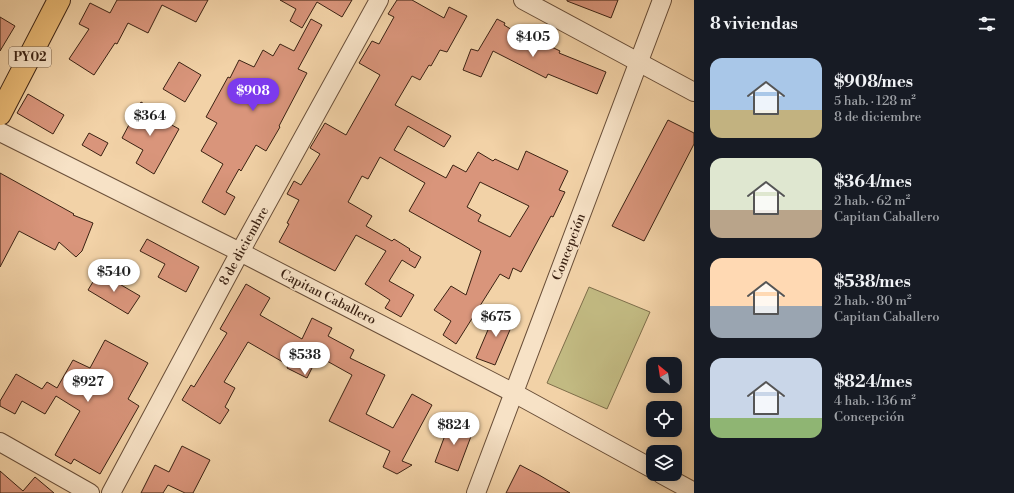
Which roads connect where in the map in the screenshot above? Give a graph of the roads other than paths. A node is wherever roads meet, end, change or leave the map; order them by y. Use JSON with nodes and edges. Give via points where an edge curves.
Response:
{"nodes":[{"id":1,"x":59,"y":0,"type":"edge"},
{"id":2,"x":380,"y":0,"type":"edge"},
{"id":3,"x":523,"y":0,"type":"edge"},
{"id":4,"x":662,"y":0,"type":"edge"},
{"id":5,"x":638,"y":62,"type":"junction"},
{"id":6,"x":694,"y":92,"type":"edge"},
{"id":7,"x":0,"y":114,"type":"edge"},
{"id":8,"x":0,"y":132,"type":"edge"},
{"id":9,"x":240,"y":252,"type":"junction"},
{"id":10,"x":514,"y":393,"type":"junction"},
{"id":11,"x":0,"y":442,"type":"edge"},
{"id":12,"x":646,"y":465,"type":"edge"},
{"id":13,"x":674,"y":481,"type":"edge"},
{"id":14,"x":694,"y":492,"type":"edge"},
{"id":15,"x":90,"y":493,"type":"edge"},
{"id":16,"x":111,"y":493,"type":"edge"},
{"id":17,"x":476,"y":493,"type":"edge"}],
"edges":[{"from":1,"to":7,"type":"main road","number":"PY02"},
{"from":2,"to":9,"type":"street","name":"8 de diciembre"},
{"from":3,"to":5,"type":"street"},
{"from":4,"to":5,"type":"street","name":"Concepción"},
{"from":5,"to":6,"type":"street"},
{"from":5,"to":10,"type":"street","name":"Concepción"},
{"from":8,"to":9,"type":"street","name":"Capitan Caballero"},
{"from":9,"to":10,"type":"street","name":"Capitan Caballero"},
{"from":9,"to":16,"type":"street","name":"8 de diciembre"},
{"from":10,"to":12,"type":"street","name":"Capitan Caballero"},
{"from":10,"to":17,"type":"street","name":"Concepción"},
{"from":11,"to":15,"type":"street"},
{"from":13,"to":14,"type":"street"}]}
